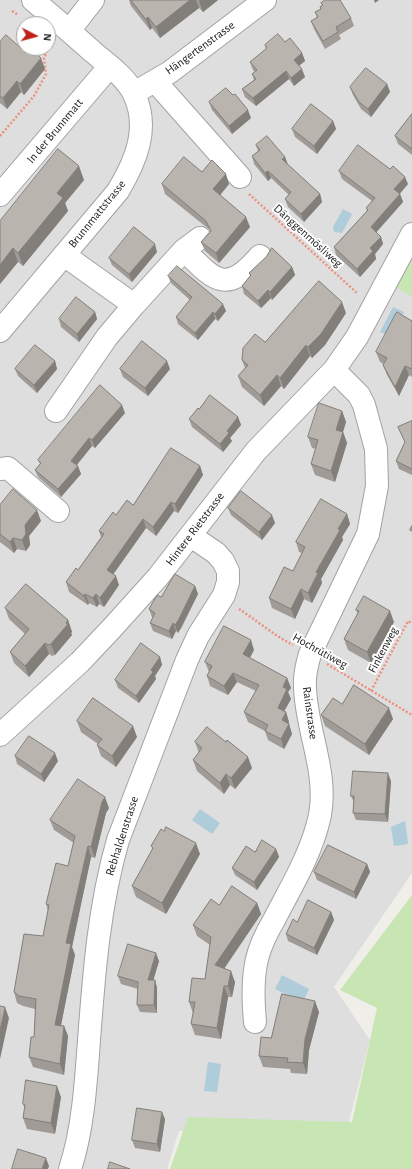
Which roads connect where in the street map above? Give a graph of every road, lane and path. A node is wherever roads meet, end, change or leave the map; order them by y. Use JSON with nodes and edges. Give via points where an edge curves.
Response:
{"nodes":[{"id":1,"x":33,"y":0,"type":"edge"},
{"id":2,"x":93,"y":0,"type":"edge"},
{"id":3,"x":265,"y":0,"type":"edge"},
{"id":4,"x":61,"y":35,"type":"junction"},
{"id":5,"x":110,"y":66,"type":"junction"},
{"id":6,"x":154,"y":81,"type":"junction"},
{"id":7,"x":134,"y":93,"type":"junction"},
{"id":8,"x":0,"y":136,"type":"edge"},
{"id":9,"x":240,"y":177,"type":"joint"},
{"id":10,"x":0,"y":196,"type":"edge"},
{"id":11,"x":412,"y":234,"type":"edge"},
{"id":12,"x":64,"y":255,"type":"junction"},
{"id":13,"x":260,"y":256,"type":"dead end"},
{"id":14,"x":134,"y":305,"type":"junction"},
{"id":15,"x":372,"y":307,"type":"junction"},
{"id":16,"x":0,"y":331,"type":"edge"},
{"id":17,"x":334,"y":370,"type":"junction"},
{"id":18,"x":56,"y":411,"type":"dead end"},
{"id":19,"x":0,"y":469,"type":"edge"},
{"id":20,"x":58,"y":511,"type":"dead end"},
{"id":21,"x":191,"y":536,"type":"junction"},
{"id":22,"x":222,"y":598,"type":"junction"},
{"id":23,"x":412,"y":623,"type":"edge"},
{"id":24,"x":310,"y":654,"type":"junction"},
{"id":25,"x":371,"y":691,"type":"junction"},
{"id":26,"x":412,"y":715,"type":"edge"},
{"id":27,"x":0,"y":735,"type":"edge"},
{"id":28,"x":255,"y":1022,"type":"dead end"},
{"id":29,"x":70,"y":1169,"type":"edge"}],
"edges":[{"from":1,"to":4,"type":"street","name":"Brunnmattstrasse"},
{"from":2,"to":4,"type":"street"},
{"from":3,"to":6,"type":"street","name":"Hängertenstrasse"},
{"from":4,"to":5,"type":"street","name":"Brunnmattstrasse"},
{"from":4,"to":8,"type":"path","via":[[44,58],[46,74],[34,96]]},
{"from":5,"to":7,"type":"street","name":"Brunnmattstrasse"},
{"from":5,"to":10,"type":"street","name":"In der Brunnmatt"},
{"from":6,"to":7,"type":"street","name":"Hängertenstrasse"},
{"from":6,"to":9,"type":"street"},
{"from":7,"to":12,"type":"street","name":"Brunnmattstrasse","via":[[142,119],[141,141],[132,168],[118,192]]},
{"from":9,"to":15,"type":"path","name":"Dänggenmösliweg","via":[[236,183]]},
{"from":11,"to":15,"type":"street","name":"Hintere Rietstrasse"},
{"from":12,"to":14,"type":"street"},
{"from":12,"to":16,"type":"street","name":"Brunnmattstrasse"},
{"from":13,"to":14,"type":"street","via":[[248,270],[231,279],[217,279],[208,274],[192,244]]},
{"from":14,"to":18,"type":"street","via":[[107,336]]},
{"from":15,"to":17,"type":"street","name":"Hintere Rietstrasse","via":[[357,337]]},
{"from":17,"to":21,"type":"street","name":"Hintere Rietstrasse","via":[[256,451]]},
{"from":17,"to":24,"type":"street","name":"Rainstrasse","via":[[359,395],[364,405],[376,449],[378,486],[368,534]]},
{"from":19,"to":20,"type":"street","via":[[8,468]]},
{"from":21,"to":22,"type":"street","name":"Rebhaldenstrasse","via":[[216,553],[228,571],[228,582]]},
{"from":21,"to":27,"type":"street","name":"Hintere Rietstrasse","via":[[158,578],[80,662]]},
{"from":22,"to":24,"type":"path","name":"Hochrütiweg","via":[[283,640]]},
{"from":22,"to":29,"type":"street","name":"Rebhaldenstrasse","via":[[198,636],[187,660],[120,833],[111,865],[98,936],[84,1100]]},
{"from":23,"to":25,"type":"path","name":"Finkenweg","via":[[408,621]]},
{"from":24,"to":25,"type":"path","name":"Hochrütiweg"},
{"from":24,"to":28,"type":"street","name":"Rainstrasse","via":[[305,686],[321,775],[320,814],[311,846],[257,958],[253,1000]]},
{"from":25,"to":26,"type":"path","name":"Hochrütiweg"}]}
